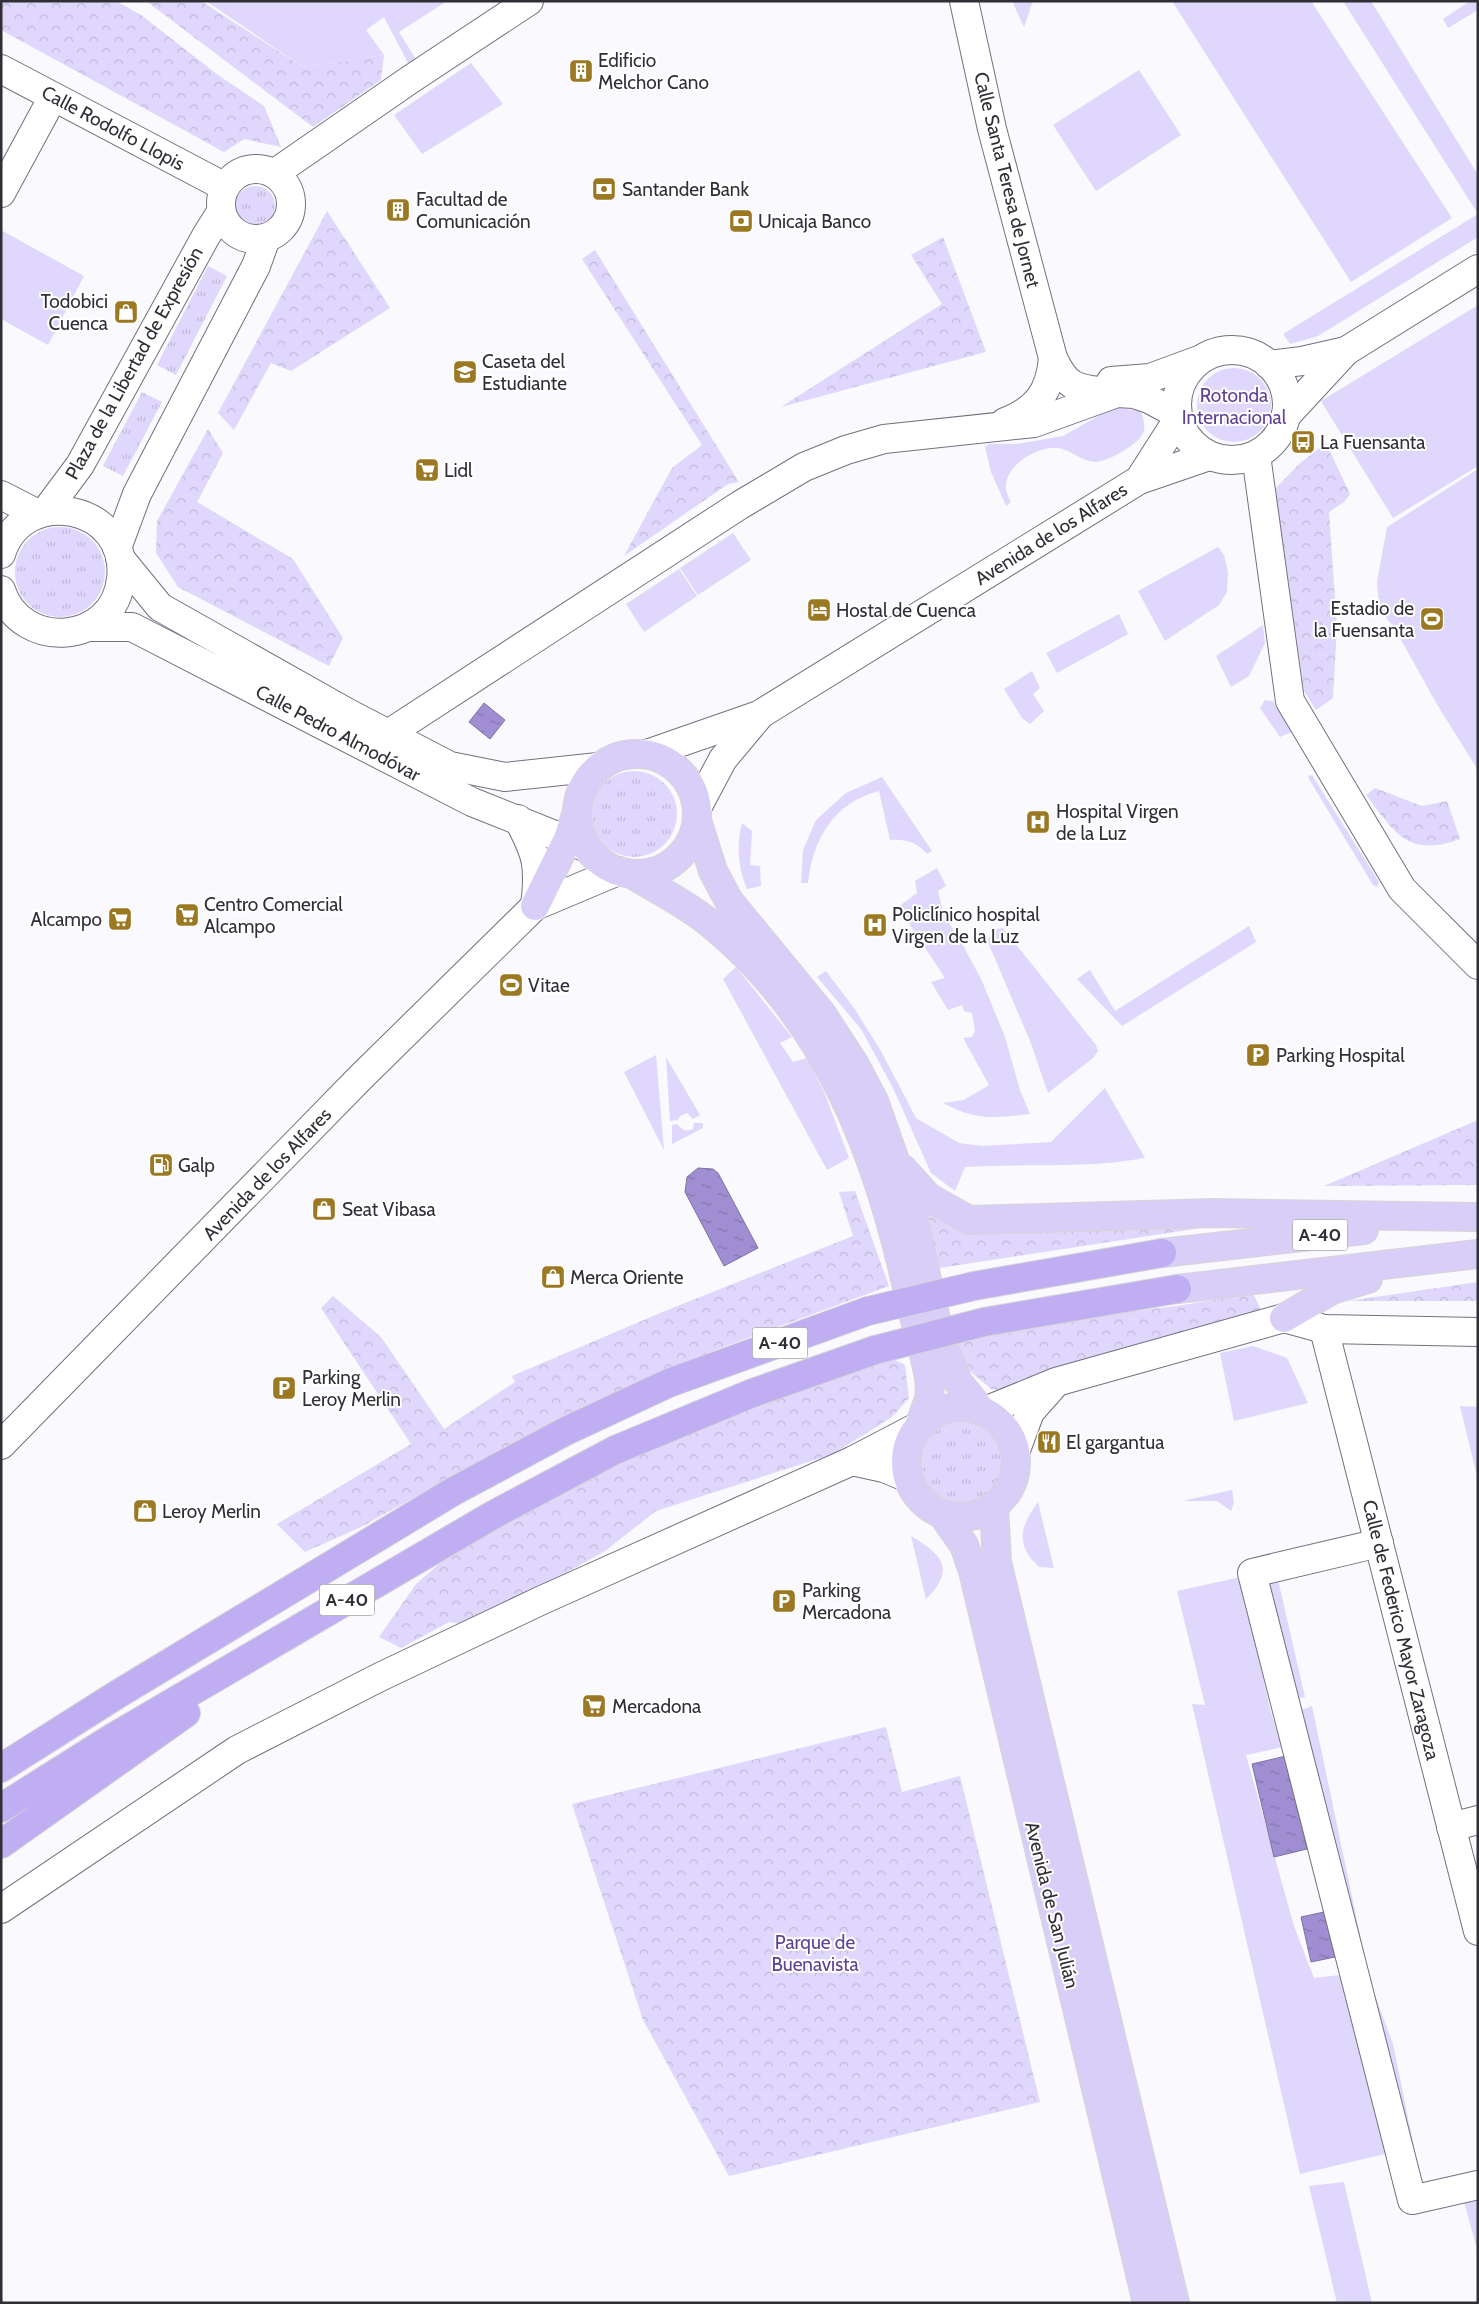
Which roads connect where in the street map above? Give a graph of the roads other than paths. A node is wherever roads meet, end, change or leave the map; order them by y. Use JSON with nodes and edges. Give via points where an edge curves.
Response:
{"nodes":[{"id":1,"x":529,"y":1,"type":"edge"},
{"id":2,"x":964,"y":1,"type":"edge"},
{"id":3,"x":1,"y":69,"type":"edge"},
{"id":4,"x":53,"y":97,"type":"junction"},
{"id":5,"x":275,"y":173,"type":"junction"},
{"id":6,"x":1,"y":193,"type":"edge"},
{"id":7,"x":223,"y":200,"type":"junction"},
{"id":8,"x":266,"y":238,"type":"junction"},
{"id":9,"x":1478,"y":269,"type":"edge"},
{"id":10,"x":1346,"y":351,"type":"junction"},
{"id":11,"x":1053,"y":358,"type":"junction"},
{"id":12,"x":1204,"y":358,"type":"junction"},
{"id":13,"x":1269,"y":365,"type":"junction"},
{"id":14,"x":1117,"y":393,"type":"junction"},
{"id":15,"x":1178,"y":416,"type":"junction"},
{"id":16,"x":1285,"y":417,"type":"junction"},
{"id":17,"x":998,"y":426,"type":"junction"},
{"id":18,"x":1256,"y":455,"type":"junction"},
{"id":19,"x":1209,"y":456,"type":"junction"},
{"id":20,"x":1139,"y":480,"type":"junction"},
{"id":21,"x":1,"y":495,"type":"edge"},
{"id":22,"x":41,"y":513,"type":"junction"},
{"id":23,"x":3,"y":545,"type":"edge"},
{"id":24,"x":119,"y":553,"type":"junction"},
{"id":25,"x":2,"y":594,"type":"edge"},
{"id":26,"x":88,"y":627,"type":"junction"},
{"id":27,"x":759,"y":715,"type":"junction"},
{"id":28,"x":388,"y":734,"type":"junction"},
{"id":29,"x":647,"y":754,"type":"junction"},
{"id":30,"x":598,"y":767,"type":"junction"},
{"id":31,"x":697,"y":814,"type":"junction"},
{"id":32,"x":518,"y":820,"type":"junction"},
{"id":33,"x":578,"y":844,"type":"junction"},
{"id":34,"x":625,"y":873,"type":"junction"},
{"id":35,"x":535,"y":906,"type":"junction"},
{"id":36,"x":1478,"y":965,"type":"edge"},
{"id":37,"x":897,"y":1162,"type":"junction"},
{"id":38,"x":1476,"y":1217,"type":"edge"},
{"id":39,"x":1162,"y":1253,"type":"joint"},
{"id":40,"x":1478,"y":1254,"type":"edge"},
{"id":41,"x":1426,"y":1260,"type":"junction"},
{"id":42,"x":1177,"y":1289,"type":"joint"},
{"id":43,"x":1284,"y":1318,"type":"junction"},
{"id":44,"x":1324,"y":1329,"type":"junction"},
{"id":45,"x":1478,"y":1332,"type":"edge"},
{"id":46,"x":1056,"y":1382,"type":"junction"},
{"id":47,"x":983,"y":1411,"type":"junction"},
{"id":48,"x":919,"y":1425,"type":"junction"},
{"id":49,"x":1,"y":1445,"type":"edge"},
{"id":50,"x":1016,"y":1450,"type":"junction"},
{"id":51,"x":852,"y":1461,"type":"junction"},
{"id":52,"x":908,"y":1478,"type":"junction"},
{"id":53,"x":994,"y":1507,"type":"junction"},
{"id":54,"x":942,"y":1514,"type":"junction"},
{"id":55,"x":1379,"y":1543,"type":"junction"},
{"id":56,"x":332,"y":1610,"type":"junction"},
{"id":57,"x":118,"y":1694,"type":"junction"},
{"id":58,"x":1,"y":1760,"type":"edge"},
{"id":59,"x":1,"y":1768,"type":"edge"},
{"id":60,"x":1,"y":1808,"type":"edge"},
{"id":61,"x":1478,"y":1820,"type":"edge"},
{"id":62,"x":1451,"y":1827,"type":"junction"},
{"id":63,"x":1,"y":1844,"type":"edge"},
{"id":64,"x":1,"y":1909,"type":"edge"},
{"id":65,"x":1478,"y":1931,"type":"edge"},
{"id":66,"x":1478,"y":2185,"type":"edge"},
{"id":67,"x":1147,"y":2303,"type":"edge"},
{"id":68,"x":1175,"y":2303,"type":"edge"}],
"edges":[{"from":1,"to":5,"type":"street"},
{"from":2,"to":11,"type":"street","name":"Calle Santa Teresa de Jornet","via":[[992,129]]},
{"from":3,"to":4,"type":"street","name":"Calle Rodolfo Llopis"},
{"from":4,"to":6,"type":"street"},
{"from":4,"to":7,"type":"street","name":"Calle Rodolfo Llopis"},
{"from":5,"to":7,"type":"street","via":[[256,168],[238,173]]},
{"from":5,"to":8,"type":"street","via":[[290,195],[290,213],[281,229]]},
{"from":7,"to":8,"type":"street","via":[[224,220],[234,232],[249,239]]},
{"from":7,"to":22,"type":"street","name":"Plaza de la Libertad de Expresión","via":[[80,465]]},
{"from":8,"to":24,"type":"street","via":[[256,266],[137,494]]},
{"from":9,"to":10,"type":"street"},
{"from":10,"to":13,"type":"street"},
{"from":10,"to":16,"type":"street"},
{"from":11,"to":12,"type":"street","via":[[1074,374],[1101,382],[1150,378]]},
{"from":11,"to":14,"type":"street","via":[[1069,383],[1091,391]]},
{"from":11,"to":17,"type":"street","via":[[1047,387],[1034,407]]},
{"from":12,"to":13,"type":"street","via":[[1234,350],[1249,353]]},
{"from":12,"to":15,"type":"street","via":[[1192,366],[1184,378],[1177,399]]},
{"from":13,"to":16,"type":"street","via":[[1278,375],[1285,392]]},
{"from":14,"to":15,"type":"street","via":[[1149,399]]},
{"from":14,"to":17,"type":"street","via":[[1034,423]]},
{"from":15,"to":19,"type":"street","via":[[1187,438]]},
{"from":15,"to":20,"type":"street","name":"Avenida de los Alfares"},
{"from":16,"to":18,"type":"street","via":[[1275,439]]},
{"from":17,"to":28,"type":"street","via":[[884,439],[804,467],[740,504]]},
{"from":18,"to":19,"type":"street","via":[[1228,460]]},
{"from":18,"to":36,"type":"street","via":[[1290,701],[1402,889]]},
{"from":19,"to":20,"type":"street","name":"Avenida de los Alfares"},
{"from":20,"to":27,"type":"street","name":"Avenida de los Alfares"},
{"from":21,"to":22,"type":"street"},
{"from":22,"to":23,"type":"street","via":[[19,526]]},
{"from":22,"to":24,"type":"street","name":"Calle Pedro Almodóvar","via":[[64,510],[83,514],[107,532]]},
{"from":24,"to":26,"type":"street","via":[[122,579],[116,598],[104,615]]},
{"from":24,"to":28,"type":"street","name":"Calle Pedro Almodóvar","via":[[160,607]]},
{"from":25,"to":26,"type":"street","via":[[13,612],[38,629],[63,633]]},
{"from":26,"to":32,"type":"street","name":"Calle Pedro Almodóvar","via":[[132,627],[432,782]]},
{"from":27,"to":29,"type":"street","name":"Avenida de los Alfares"},
{"from":27,"to":31,"type":"street","name":"Avenida de los Alfares","via":[[723,758]]},
{"from":28,"to":30,"type":"street","name":"Calle Pedro Almodóvar","via":[[450,766],[505,777]]},
{"from":29,"to":30,"type":"main road","via":[[621,756]]},
{"from":29,"to":31,"type":"main road","via":[[660,758],[681,772],[695,795]]},
{"from":30,"to":33,"type":"main road","via":[[583,788],[576,812]]},
{"from":31,"to":34,"type":"main road","via":[[690,842],[675,860],[655,871]]},
{"from":31,"to":37,"type":"main road","via":[[721,888],[735,911],[797,982],[838,1038],[874,1101]]},
{"from":32,"to":33,"type":"street","name":"Calle Pedro Almodóvar"},
{"from":32,"to":35,"type":"street","via":[[537,861]]},
{"from":33,"to":34,"type":"main road","via":[[606,866]]},
{"from":33,"to":35,"type":"main road"},
{"from":34,"to":35,"type":"street"},
{"from":34,"to":48,"type":"main road","via":[[690,909],[729,939],[793,1012],[831,1068],[874,1166],[904,1272],[930,1386],[929,1399]]},
{"from":35,"to":49,"type":"street","name":"Avenida de los Alfares","via":[[374,1064]]},
{"from":37,"to":38,"type":"main road","via":[[928,1197],[969,1220],[1212,1213]]},
{"from":37,"to":47,"type":"main road","via":[[910,1200],[941,1341],[958,1382]]},
{"from":38,"to":39,"type":"main road","number":"A-40"},
{"from":39,"to":57,"type":"highway","number":"A-40","bridge":true,"via":[[974,1286],[868,1311],[670,1383],[566,1430],[454,1491]]},
{"from":40,"to":41,"type":"main road","number":"A-40"},
{"from":41,"to":42,"type":"main road","number":"A-40"},
{"from":41,"to":43,"type":"main road","via":[[1332,1290]]},
{"from":42,"to":56,"type":"highway","number":"A-40","bridge":true,"via":[[984,1322],[875,1350],[740,1398],[615,1450],[494,1515]]},
{"from":43,"to":44,"type":"street"},
{"from":43,"to":46,"type":"street"},
{"from":44,"to":45,"type":"street"},
{"from":44,"to":55,"type":"street","name":"Calle de Federico Mayor Zaragoza"},
{"from":46,"to":47,"type":"street"},
{"from":46,"to":50,"type":"street","via":[[1030,1412]]},
{"from":47,"to":48,"type":"main road","via":[[965,1406],[948,1408]]},
{"from":47,"to":50,"type":"main road","via":[[1007,1430]]},
{"from":48,"to":51,"type":"street"},
{"from":48,"to":52,"type":"main road","via":[[907,1451]]},
{"from":50,"to":53,"type":"main road","via":[[1013,1482]]},
{"from":51,"to":52,"type":"street","via":[[884,1468]]},
{"from":51,"to":64,"type":"street","via":[[540,1601],[236,1750]]},
{"from":52,"to":54,"type":"main road","via":[[918,1496]]},
{"from":53,"to":54,"type":"main road","via":[[972,1516]]},
{"from":53,"to":68,"type":"main road","name":"Avenida de San Julián","via":[[997,1562]]},
{"from":54,"to":67,"type":"main road","name":"Avenida de San Julián","via":[[964,1545],[973,1571]]},
{"from":55,"to":62,"type":"street","name":"Calle de Federico Mayor Zaragoza"},
{"from":55,"to":66,"type":"street","via":[[1252,1573],[1412,2200]]},
{"from":56,"to":60,"type":"highway","number":"A-40","via":[[112,1738]]},
{"from":56,"to":63,"type":"highway"},
{"from":57,"to":58,"type":"highway"},
{"from":57,"to":59,"type":"highway","number":"A-40"},
{"from":61,"to":62,"type":"street"},
{"from":62,"to":65,"type":"street","name":"Calle de Federico Mayor Zaragoza"}]}
